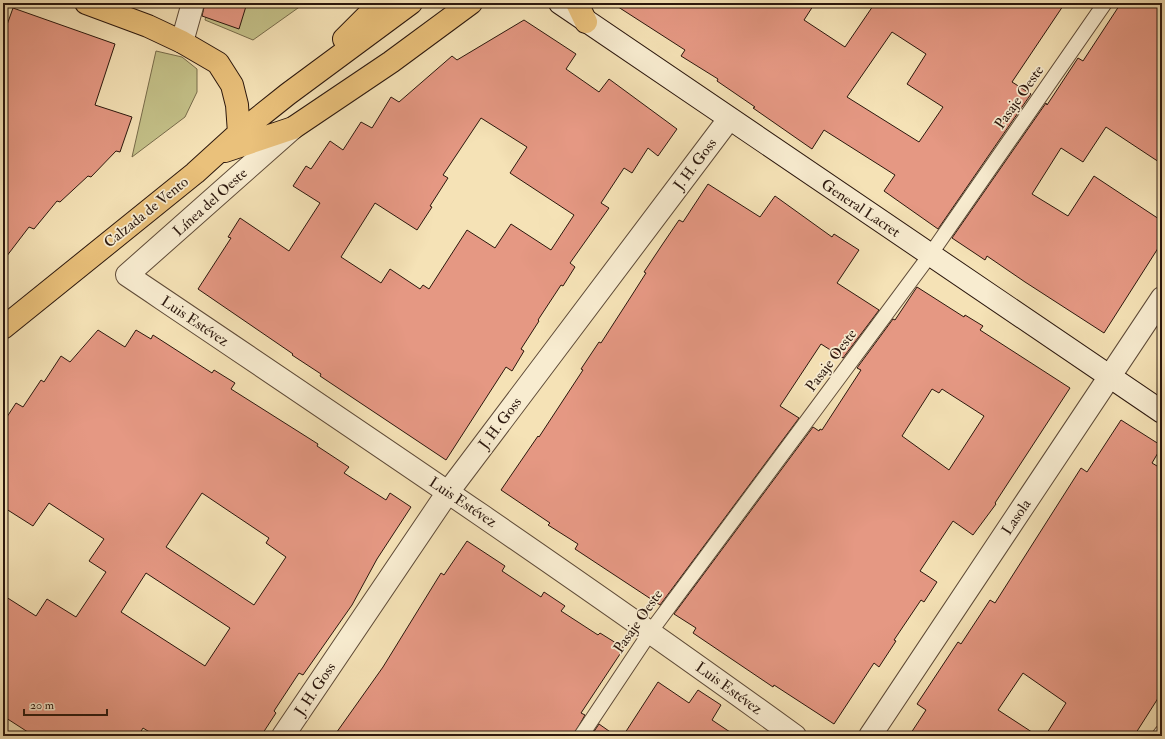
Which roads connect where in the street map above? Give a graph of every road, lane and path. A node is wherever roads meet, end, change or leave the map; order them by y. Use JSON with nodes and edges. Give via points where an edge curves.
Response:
{"nodes":[{"id":1,"x":86,"y":3,"type":"edge"},
{"id":2,"x":193,"y":3,"type":"edge"},
{"id":3,"x":380,"y":3,"type":"edge"},
{"id":4,"x":411,"y":3,"type":"edge"},
{"id":5,"x":471,"y":3,"type":"edge"},
{"id":6,"x":560,"y":3,"type":"edge"},
{"id":7,"x":1105,"y":3,"type":"edge"},
{"id":8,"x":582,"y":12,"type":"edge"},
{"id":9,"x":182,"y":42,"type":"junction"},
{"id":10,"x":288,"y":94,"type":"junction"},
{"id":11,"x":729,"y":119,"type":"junction"},
{"id":12,"x":293,"y":128,"type":"junction"},
{"id":13,"x":240,"y":133,"type":"junction"},
{"id":14,"x":216,"y":153,"type":"junction"},
{"id":15,"x":930,"y":255,"type":"junction"},
{"id":16,"x":127,"y":275,"type":"joint"},
{"id":17,"x":1162,"y":298,"type":"edge"},
{"id":18,"x":3,"y":328,"type":"edge"},
{"id":19,"x":1109,"y":376,"type":"junction"},
{"id":20,"x":1162,"y":412,"type":"edge"},
{"id":21,"x":448,"y":492,"type":"junction"},
{"id":22,"x":651,"y":631,"type":"junction"},
{"id":23,"x":1162,"y":732,"type":"edge"},
{"id":24,"x":283,"y":736,"type":"edge"},
{"id":25,"x":581,"y":736,"type":"edge"},
{"id":26,"x":795,"y":736,"type":"edge"},
{"id":27,"x":870,"y":736,"type":"edge"},
{"id":28,"x":1159,"y":736,"type":"edge"}],
"edges":[{"from":1,"to":9,"type":"main road","via":[[148,26]]},
{"from":2,"to":9,"type":"street"},
{"from":3,"to":10,"type":"main road","name":"Calzada de Vento"},
{"from":4,"to":10,"type":"main road","name":"Calzada de Vento"},
{"from":5,"to":12,"type":"main road","via":[[391,62]]},
{"from":6,"to":8,"type":"street","name":"General Lacret"},
{"from":7,"to":15,"type":"lane","name":"Pasaje Oeste"},
{"from":8,"to":11,"type":"street","name":"General Lacret"},
{"from":9,"to":13,"type":"main road","via":[[218,63],[232,85]]},
{"from":10,"to":13,"type":"main road","name":"Calzada de Vento"},
{"from":11,"to":15,"type":"street","name":"General Lacret"},
{"from":11,"to":21,"type":"street","name":"J. H. Goss"},
{"from":12,"to":14,"type":"main road"},
{"from":12,"to":16,"type":"street","name":"Línea del Oeste"},
{"from":13,"to":14,"type":"main road","name":"Calzada de Vento"},
{"from":14,"to":18,"type":"main road","name":"Calzada de Vento"},
{"from":15,"to":19,"type":"street","name":"General Lacret"},
{"from":15,"to":22,"type":"lane","name":"Pasaje Oeste"},
{"from":16,"to":21,"type":"street","name":"Luis Estévez"},
{"from":17,"to":19,"type":"street","name":"Lasola"},
{"from":19,"to":20,"type":"street","name":"General Lacret"},
{"from":19,"to":27,"type":"street","name":"Lasola"},
{"from":21,"to":22,"type":"street","name":"Luis Estévez"},
{"from":21,"to":24,"type":"street","name":"J. H. Goss"},
{"from":22,"to":25,"type":"lane","name":"Pasaje Oeste"},
{"from":22,"to":26,"type":"street","name":"Luis Estévez"},
{"from":23,"to":28,"type":"lane"}]}
